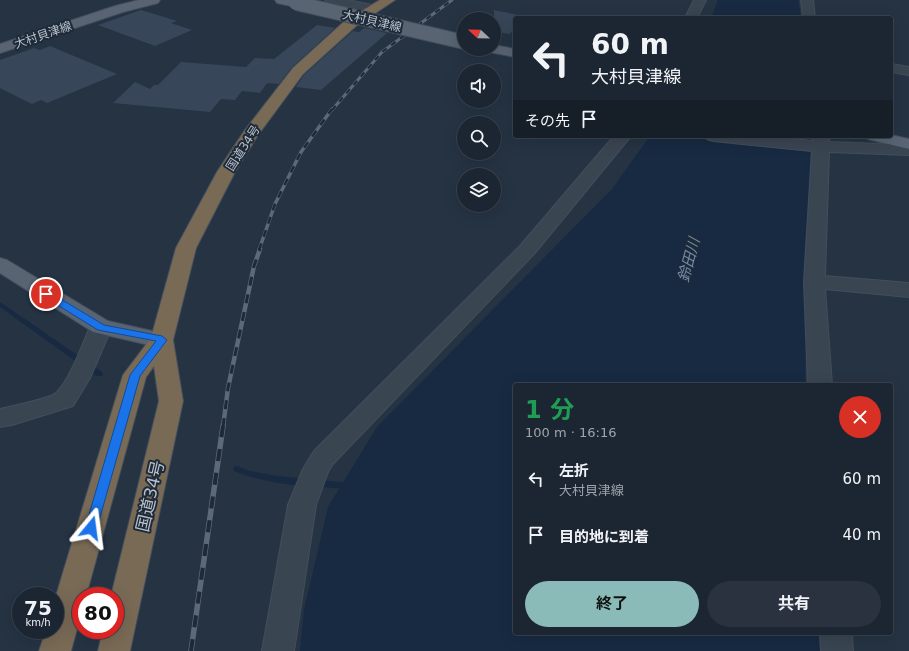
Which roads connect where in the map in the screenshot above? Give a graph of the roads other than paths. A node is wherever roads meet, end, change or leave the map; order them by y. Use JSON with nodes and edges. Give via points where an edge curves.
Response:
{"nodes":[{"id":1,"x":154,"y":0,"type":"edge"},
{"id":2,"x":281,"y":0,"type":"edge"},
{"id":3,"x":331,"y":0,"type":"edge"},
{"id":4,"x":389,"y":0,"type":"edge"},
{"id":5,"x":700,"y":0,"type":"edge"},
{"id":6,"x":807,"y":0,"type":"edge"},
{"id":7,"x":372,"y":9,"type":"junction"},
{"id":8,"x":692,"y":16,"type":"edge"},
{"id":9,"x":809,"y":16,"type":"edge"},
{"id":10,"x":457,"y":40,"type":"edge"},
{"id":11,"x":0,"y":49,"type":"edge"},
{"id":12,"x":501,"y":50,"type":"edge"},
{"id":13,"x":513,"y":53,"type":"edge"},
{"id":14,"x":893,"y":68,"type":"edge"},
{"id":15,"x":909,"y":71,"type":"edge"},
{"id":16,"x":621,"y":138,"type":"edge"},
{"id":17,"x":742,"y":138,"type":"edge"},
{"id":18,"x":883,"y":138,"type":"edge"},
{"id":19,"x":816,"y":143,"type":"edge"},
{"id":20,"x":909,"y":144,"type":"edge"},
{"id":21,"x":909,"y":150,"type":"edge"},
{"id":22,"x":0,"y":264,"type":"edge"},
{"id":23,"x":814,"y":282,"type":"junction"},
{"id":24,"x":909,"y":290,"type":"edge"},
{"id":25,"x":101,"y":327,"type":"junction"},
{"id":26,"x":162,"y":340,"type":"junction"},
{"id":27,"x":820,"y":383,"type":"edge"},
{"id":28,"x":0,"y":418,"type":"edge"},
{"id":29,"x":836,"y":635,"type":"edge"},
{"id":30,"x":55,"y":651,"type":"edge"},
{"id":31,"x":114,"y":651,"type":"edge"},
{"id":32,"x":278,"y":651,"type":"edge"},
{"id":33,"x":837,"y":651,"type":"edge"}],
"edges":[{"from":1,"to":11,"type":"main road","name":"大村貝津線","via":[[119,9]]},
{"from":2,"to":10,"type":"main road","name":"大村貝津線","bridge":true},
{"from":3,"to":7,"type":"street"},
{"from":4,"to":7,"type":"highway","name":"国道34号"},
{"from":5,"to":8,"type":"street"},
{"from":6,"to":9,"type":"street"},
{"from":7,"to":26,"type":"highway","name":"国道34号","via":[[350,23],[298,71],[251,133],[186,248]]},
{"from":12,"to":13,"type":"main road"},
{"from":14,"to":15,"type":"street"},
{"from":16,"to":32,"type":"street","via":[[527,250],[322,458],[302,505]]},
{"from":17,"to":19,"type":"street"},
{"from":18,"to":20,"type":"main road"},
{"from":19,"to":21,"type":"street"},
{"from":19,"to":23,"type":"street"},
{"from":22,"to":25,"type":"main road"},
{"from":23,"to":24,"type":"street"},
{"from":23,"to":27,"type":"street"},
{"from":25,"to":26,"type":"main road"},
{"from":25,"to":28,"type":"street","via":[[78,378],[64,400]]},
{"from":26,"to":30,"type":"highway","name":"国道34号","via":[[135,375]]},
{"from":26,"to":31,"type":"highway","name":"国道34号","via":[[171,401]]},
{"from":29,"to":33,"type":"street"}]}
